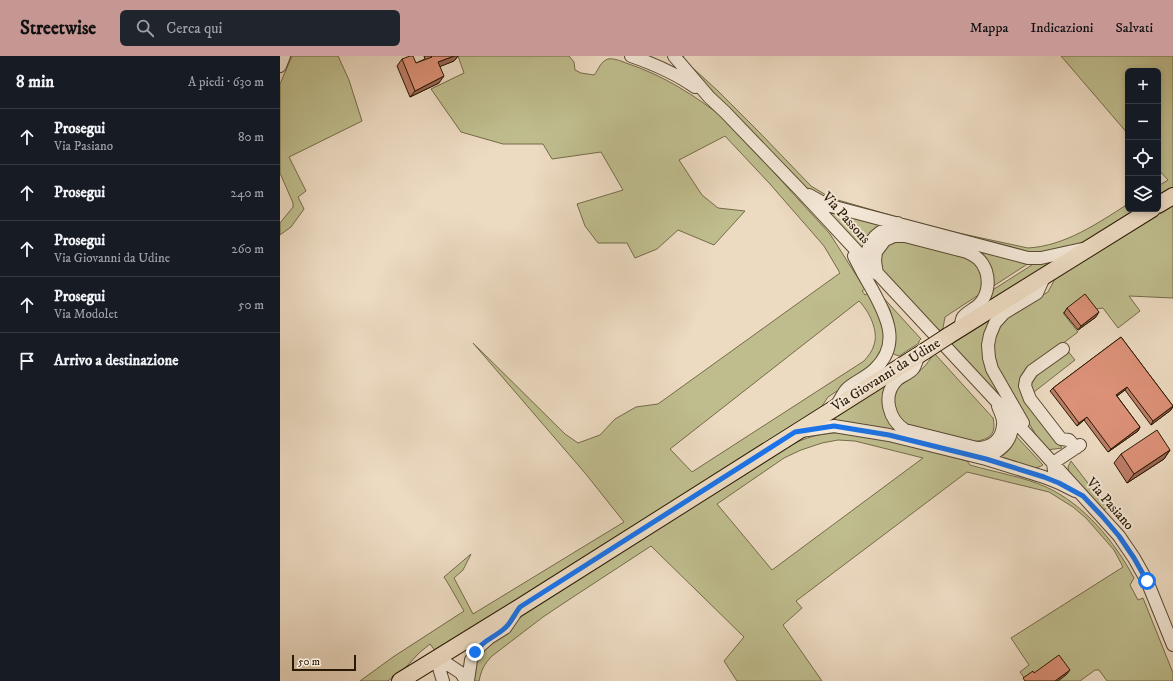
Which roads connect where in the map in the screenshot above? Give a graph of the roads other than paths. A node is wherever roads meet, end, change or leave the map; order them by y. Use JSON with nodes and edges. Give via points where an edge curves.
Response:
{"nodes":[{"id":1,"x":284,"y":56,"type":"edge"},
{"id":2,"x":632,"y":56,"type":"edge"},
{"id":3,"x":674,"y":56,"type":"edge"},
{"id":4,"x":647,"y":58,"type":"edge"},
{"id":5,"x":280,"y":66,"type":"edge"},
{"id":6,"x":709,"y":97,"type":"junction"},
{"id":7,"x":800,"y":190,"type":"junction"},
{"id":8,"x":1173,"y":196,"type":"edge"},
{"id":9,"x":1161,"y":203,"type":"edge"},
{"id":10,"x":1147,"y":212,"type":"edge"},
{"id":11,"x":898,"y":223,"type":"junction"},
{"id":12,"x":844,"y":237,"type":"junction"},
{"id":13,"x":1089,"y":248,"type":"junction"},
{"id":14,"x":865,"y":261,"type":"junction"},
{"id":15,"x":877,"y":274,"type":"junction"},
{"id":16,"x":1045,"y":275,"type":"junction"},
{"id":17,"x":954,"y":333,"type":"junction"},
{"id":18,"x":1063,"y":349,"type":"dead end"},
{"id":19,"x":922,"y":353,"type":"junction"},
{"id":20,"x":996,"y":401,"type":"junction"},
{"id":21,"x":836,"y":406,"type":"junction"},
{"id":22,"x":1012,"y":418,"type":"junction"},
{"id":23,"x":795,"y":432,"type":"junction"},
{"id":24,"x":1036,"y":445,"type":"junction"},
{"id":25,"x":986,"y":459,"type":"junction"},
{"id":26,"x":1053,"y":463,"type":"junction"},
{"id":27,"x":1044,"y":477,"type":"junction"},
{"id":28,"x":1083,"y":496,"type":"junction"},
{"id":29,"x":520,"y":607,"type":"junction"},
{"id":30,"x":1173,"y":645,"type":"edge"},
{"id":31,"x":437,"y":657,"type":"junction"},
{"id":32,"x":400,"y":681,"type":"edge"},
{"id":33,"x":443,"y":681,"type":"edge"},
{"id":34,"x":467,"y":681,"type":"edge"}],
"edges":[{"from":1,"to":5,"type":"street"},
{"from":2,"to":4,"type":"street"},
{"from":3,"to":6,"type":"street","name":"Via Passons"},
{"from":4,"to":6,"type":"street"},
{"from":6,"to":7,"type":"street","name":"Via Passons"},
{"from":7,"to":11,"type":"street","via":[[827,205]]},
{"from":7,"to":12,"type":"street","name":"Via Passons"},
{"from":8,"to":9,"type":"main road"},
{"from":10,"to":13,"type":"main road","name":"Via Giovanni da Udine"},
{"from":11,"to":13,"type":"street","via":[[1028,258],[1048,257]]},
{"from":11,"to":14,"type":"street","via":[[871,240]]},
{"from":12,"to":14,"type":"street","name":"Via Passons"},
{"from":12,"to":21,"type":"street","via":[[883,308],[890,340],[886,354],[874,370],[846,389]]},
{"from":13,"to":16,"type":"main road","name":"Via Giovanni da Udine"},
{"from":14,"to":15,"type":"street","name":"Via Passons"},
{"from":15,"to":17,"type":"street","via":[[876,252],[885,240],[894,236],[906,236],[967,252],[980,259],[987,274],[987,292],[979,305],[963,317]]},
{"from":15,"to":20,"type":"street","name":"Via Passons"},
{"from":16,"to":17,"type":"main road","name":"Via Giovanni da Udine"},
{"from":16,"to":24,"type":"street","via":[[1037,293],[1004,314],[995,323],[988,345],[992,369]]},
{"from":17,"to":19,"type":"main road","name":"Via Giovanni da Udine","bridge":true},
{"from":18,"to":26,"type":"street","via":[[1032,371],[1025,386],[1030,399],[1061,439],[1069,440],[1078,446]]},
{"from":19,"to":20,"type":"street","via":[[913,370],[896,380],[889,396],[891,414],[905,430],[977,448],[987,447],[999,439],[1003,425]]},
{"from":19,"to":21,"type":"main road","name":"Via Giovanni da Udine"},
{"from":20,"to":22,"type":"street","name":"Via Pasiano"},
{"from":21,"to":23,"type":"main road","name":"Via Giovanni da Udine"},
{"from":22,"to":24,"type":"street","name":"Via Pasiano"},
{"from":22,"to":25,"type":"street","via":[[1013,427],[1009,440],[998,452]]},
{"from":23,"to":25,"type":"street","via":[[834,426],[889,435]]},
{"from":23,"to":29,"type":"main road","name":"Via Giovanni da Udine"},
{"from":24,"to":26,"type":"street","name":"Via Pasiano"},
{"from":25,"to":27,"type":"street"},
{"from":26,"to":27,"type":"street","via":[[1054,473]]},
{"from":26,"to":28,"type":"street","name":"Via Pasiano"},
{"from":27,"to":28,"type":"street"},
{"from":28,"to":30,"type":"street","name":"Via Pasiano","via":[[1119,536],[1134,558],[1147,581]]},
{"from":29,"to":31,"type":"main road","name":"Via Giovanni da Udine"},
{"from":29,"to":34,"type":"street","via":[[505,628],[480,646],[471,660]]},
{"from":31,"to":32,"type":"main road","name":"Via Giovanni da Udine"},
{"from":31,"to":33,"type":"street"},
{"from":31,"to":34,"type":"street","via":[[457,670]]}]}
